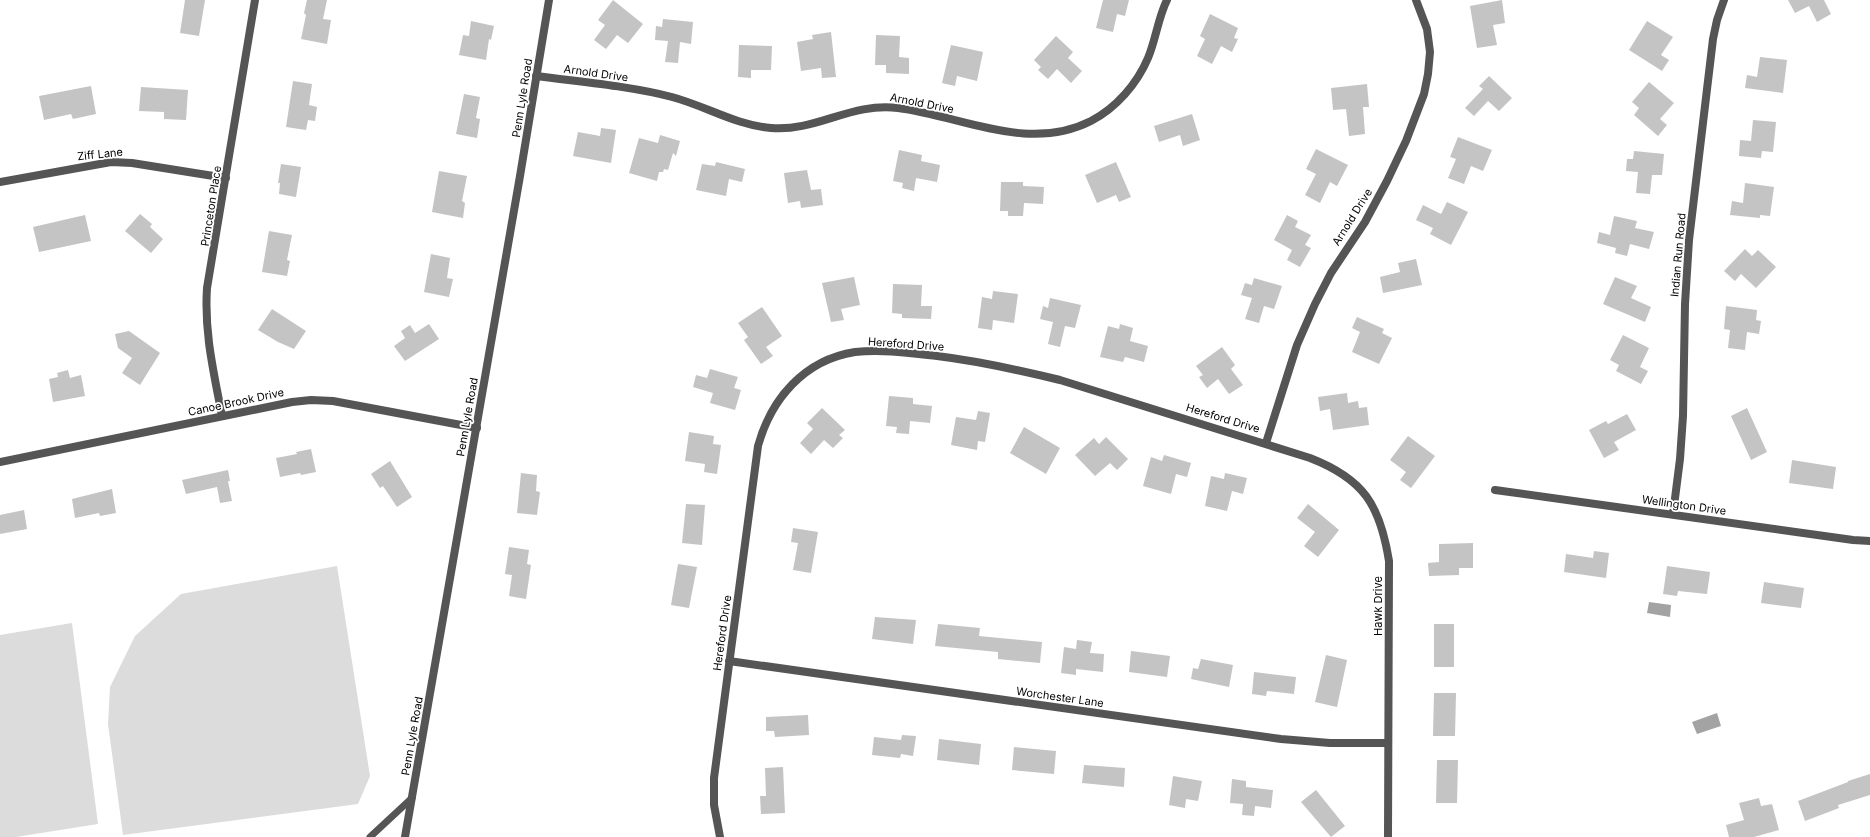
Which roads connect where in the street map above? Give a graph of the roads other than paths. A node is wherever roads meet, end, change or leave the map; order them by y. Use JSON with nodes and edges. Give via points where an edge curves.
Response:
{"nodes":[{"id":1,"x":255,"y":0,"type":"edge"},
{"id":2,"x":549,"y":0,"type":"edge"},
{"id":3,"x":1167,"y":0,"type":"edge"},
{"id":4,"x":1416,"y":0,"type":"edge"},
{"id":5,"x":1724,"y":0,"type":"edge"},
{"id":6,"x":536,"y":76,"type":"junction"},
{"id":7,"x":226,"y":178,"type":"junction"},
{"id":8,"x":0,"y":182,"type":"edge"},
{"id":9,"x":222,"y":416,"type":"junction"},
{"id":10,"x":477,"y":428,"type":"junction"},
{"id":11,"x":1266,"y":443,"type":"junction"},
{"id":12,"x":0,"y":462,"type":"edge"},
{"id":13,"x":1495,"y":490,"type":"dead end"},
{"id":14,"x":1673,"y":514,"type":"junction"},
{"id":15,"x":1870,"y":541,"type":"edge"},
{"id":16,"x":729,"y":661,"type":"junction"},
{"id":17,"x":1388,"y":743,"type":"junction"},
{"id":18,"x":412,"y":798,"type":"junction"},
{"id":19,"x":370,"y":837,"type":"edge"},
{"id":20,"x":405,"y":837,"type":"edge"},
{"id":21,"x":720,"y":837,"type":"edge"},
{"id":22,"x":1388,"y":837,"type":"edge"}],
"edges":[{"from":1,"to":7,"type":"street","name":"Princeton Place"},
{"from":2,"to":6,"type":"street","name":"Penn Lyle Road"},
{"from":3,"to":6,"type":"street","name":"Arnold Drive","via":[[1148,58],[1125,94],[1111,108],[1091,120],[1072,129],[1048,134],[1010,132],[898,108],[878,107],[856,109],[814,124],[773,128],[750,125],[672,97]]},
{"from":4,"to":11,"type":"street","name":"Arnold Drive","via":[[1426,29],[1430,52],[1424,94],[1387,181],[1315,304],[1297,345]]},
{"from":5,"to":14,"type":"street","name":"Indian Run Road","via":[[1713,39],[1689,240],[1683,416]]},
{"from":6,"to":10,"type":"street","name":"Penn Lyle Road"},
{"from":7,"to":8,"type":"street","name":"Ziff Lane","via":[[111,162]]},
{"from":7,"to":9,"type":"street","name":"Princeton Place","via":[[206,310],[207,335]]},
{"from":9,"to":10,"type":"street","name":"Canoe Brook Drive","via":[[292,402],[326,400]]},
{"from":9,"to":12,"type":"street","name":"Canoe Brook Drive"},
{"from":10,"to":18,"type":"street","name":"Penn Lyle Road"},
{"from":11,"to":16,"type":"street","name":"Hereford Drive","via":[[1018,369],[961,359],[872,351],[834,358],[815,366],[798,378],[772,410],[763,428],[758,446]]},
{"from":11,"to":17,"type":"street","name":"Hawk Drive","via":[[1310,458],[1341,473],[1356,484],[1368,498],[1378,517],[1389,561]]},
{"from":13,"to":14,"type":"street","name":"Wellington Drive"},
{"from":14,"to":15,"type":"street","name":"Wellington Drive"},
{"from":16,"to":17,"type":"street","name":"Worchester Lane","via":[[1281,739],[1330,743]]},
{"from":16,"to":21,"type":"street","name":"Hereford Drive","via":[[714,778],[714,805]]},
{"from":17,"to":22,"type":"street","name":"Hawk Drive"},
{"from":18,"to":19,"type":"lane"},
{"from":18,"to":20,"type":"street","name":"Penn Lyle Road"}]}
